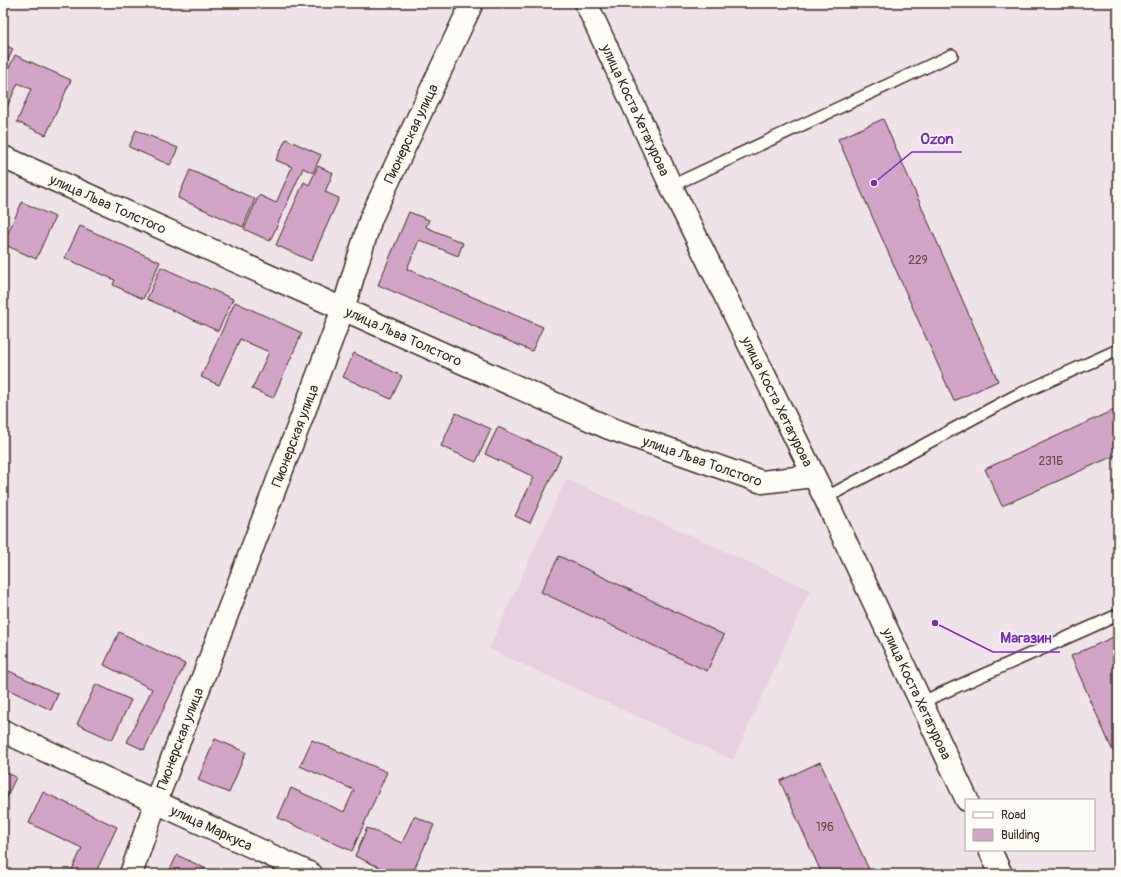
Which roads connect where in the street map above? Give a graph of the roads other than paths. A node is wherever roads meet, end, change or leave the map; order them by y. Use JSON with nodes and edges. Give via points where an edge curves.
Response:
{"nodes":[{"id":1,"x":472,"y":3,"type":"edge"},
{"id":2,"x":586,"y":3,"type":"edge"},
{"id":3,"x":952,"y":55,"type":"dead end"},
{"id":4,"x":3,"y":158,"type":"edge"},
{"id":5,"x":671,"y":186,"type":"junction"},
{"id":6,"x":343,"y":309,"type":"junction"},
{"id":7,"x":1118,"y":350,"type":"edge"},
{"id":8,"x":813,"y":476,"type":"junction"},
{"id":9,"x":826,"y":498,"type":"junction"},
{"id":10,"x":1118,"y":615,"type":"edge"},
{"id":11,"x":922,"y":702,"type":"junction"},
{"id":12,"x":3,"y":731,"type":"edge"},
{"id":13,"x":967,"y":799,"type":"edge"},
{"id":14,"x":156,"y":801,"type":"junction"},
{"id":15,"x":990,"y":851,"type":"edge"},
{"id":16,"x":131,"y":874,"type":"edge"},
{"id":17,"x":311,"y":874,"type":"edge"},
{"id":18,"x":1001,"y":874,"type":"edge"}],
"edges":[{"from":1,"to":6,"type":"street","name":"Пионерская улица","via":[[371,218]]},
{"from":2,"to":5,"type":"street","name":"улица Коста Хетагурова"},
{"from":3,"to":5,"type":"lane"},
{"from":4,"to":6,"type":"street","name":"улица Льва Толстого"},
{"from":5,"to":8,"type":"street","name":"улица Коста Хетагурова"},
{"from":6,"to":8,"type":"street","name":"улица Льва Толстого","via":[[617,431],[762,482]]},
{"from":6,"to":14,"type":"street","name":"Пионерская улица"},
{"from":7,"to":9,"type":"lane","via":[[1013,397]]},
{"from":8,"to":9,"type":"street","name":"улица Коста Хетагурова"},
{"from":9,"to":11,"type":"street","name":"улица Коста Хетагурова"},
{"from":10,"to":11,"type":"lane"},
{"from":11,"to":13,"type":"street","name":"улица Коста Хетагурова"},
{"from":12,"to":14,"type":"street","name":"улица Маркуса"},
{"from":14,"to":16,"type":"street","name":"Пионерская улица"},
{"from":14,"to":17,"type":"street","name":"улица Маркуса"},
{"from":15,"to":18,"type":"street"}]}
